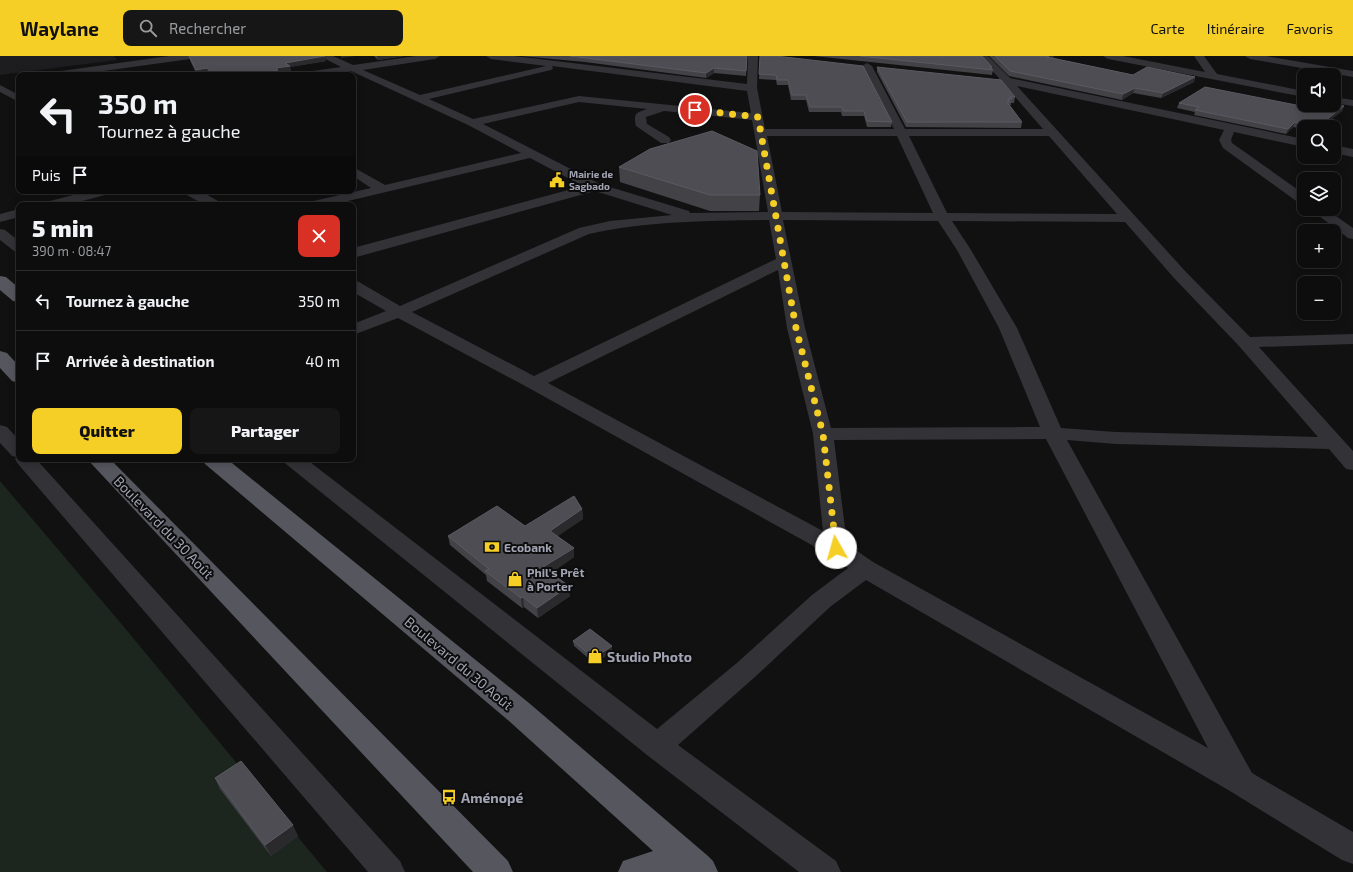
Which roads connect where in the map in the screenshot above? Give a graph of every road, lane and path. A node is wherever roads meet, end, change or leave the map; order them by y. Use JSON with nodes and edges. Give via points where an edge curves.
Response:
{"nodes":[{"id":1,"x":190,"y":56,"type":"edge"},
{"id":2,"x":325,"y":56,"type":"edge"},
{"id":3,"x":435,"y":56,"type":"edge"},
{"id":4,"x":491,"y":56,"type":"edge"},
{"id":5,"x":754,"y":56,"type":"edge"},
{"id":6,"x":983,"y":56,"type":"edge"},
{"id":7,"x":1108,"y":56,"type":"edge"},
{"id":8,"x":1199,"y":56,"type":"edge"},
{"id":9,"x":1254,"y":56,"type":"edge"},
{"id":10,"x":139,"y":59,"type":"edge"},
{"id":11,"x":561,"y":65,"type":"junction"},
{"id":12,"x":867,"y":66,"type":"edge"},
{"id":13,"x":351,"y":68,"type":"junction"},
{"id":14,"x":70,"y":72,"type":"edge"},
{"id":15,"x":325,"y":72,"type":"edge"},
{"id":16,"x":1353,"y":74,"type":"edge"},
{"id":17,"x":1213,"y":76,"type":"junction"},
{"id":18,"x":992,"y":79,"type":"edge"},
{"id":19,"x":1007,"y":81,"type":"junction"},
{"id":20,"x":2,"y":84,"type":"edge"},
{"id":21,"x":752,"y":88,"type":"junction"},
{"id":22,"x":1297,"y":93,"type":"edge"},
{"id":23,"x":16,"y":96,"type":"edge"},
{"id":24,"x":418,"y":99,"type":"junction"},
{"id":25,"x":1341,"y":101,"type":"edge"},
{"id":26,"x":1353,"y":103,"type":"edge"},
{"id":27,"x":664,"y":107,"type":"junction"},
{"id":28,"x":472,"y":123,"type":"junction"},
{"id":29,"x":759,"y":125,"type":"junction"},
{"id":30,"x":1230,"y":128,"type":"junction"},
{"id":31,"x":901,"y":133,"type":"junction"},
{"id":32,"x":1052,"y":133,"type":"junction"},
{"id":33,"x":666,"y":140,"type":"dead end"},
{"id":34,"x":1297,"y":142,"type":"edge"},
{"id":35,"x":1341,"y":150,"type":"edge"},
{"id":36,"x":1353,"y":153,"type":"edge"},
{"id":37,"x":533,"y":154,"type":"junction"},
{"id":38,"x":356,"y":174,"type":"edge"},
{"id":39,"x":595,"y":187,"type":"junction"},
{"id":40,"x":381,"y":188,"type":"junction"},
{"id":41,"x":93,"y":194,"type":"edge"},
{"id":42,"x":195,"y":194,"type":"edge"},
{"id":43,"x":1297,"y":195,"type":"edge"},
{"id":44,"x":62,"y":202,"type":"edge"},
{"id":45,"x":210,"y":202,"type":"edge"},
{"id":46,"x":326,"y":202,"type":"edge"},
{"id":47,"x":16,"y":215,"type":"edge"},
{"id":48,"x":774,"y":216,"type":"junction"},
{"id":49,"x":1327,"y":216,"type":"edge"},
{"id":50,"x":942,"y":217,"type":"junction"},
{"id":51,"x":0,"y":218,"type":"edge"},
{"id":52,"x":694,"y":218,"type":"junction"},
{"id":53,"x":1128,"y":218,"type":"junction"},
{"id":54,"x":0,"y":233,"type":"edge"},
{"id":55,"x":1353,"y":235,"type":"edge"},
{"id":56,"x":16,"y":246,"type":"edge"},
{"id":57,"x":356,"y":252,"type":"edge"},
{"id":58,"x":783,"y":260,"type":"junction"},
{"id":59,"x":0,"y":281,"type":"edge"},
{"id":60,"x":356,"y":287,"type":"edge"},
{"id":61,"x":16,"y":294,"type":"edge"},
{"id":62,"x":399,"y":312,"type":"junction"},
{"id":63,"x":356,"y":329,"type":"edge"},
{"id":64,"x":1353,"y":340,"type":"edge"},
{"id":65,"x":1245,"y":342,"type":"junction"},
{"id":66,"x":0,"y":357,"type":"edge"},
{"id":67,"x":16,"y":374,"type":"edge"},
{"id":68,"x":534,"y":383,"type":"junction"},
{"id":69,"x":0,"y":430,"type":"edge"},
{"id":70,"x":1053,"y":433,"type":"junction"},
{"id":71,"x":823,"y":434,"type":"junction"},
{"id":72,"x":1334,"y":443,"type":"junction"},
{"id":73,"x":16,"y":449,"type":"edge"},
{"id":74,"x":28,"y":462,"type":"edge"},
{"id":75,"x":101,"y":462,"type":"edge"},
{"id":76,"x":217,"y":462,"type":"edge"},
{"id":77,"x":297,"y":462,"type":"edge"},
{"id":78,"x":1353,"y":464,"type":"edge"},
{"id":79,"x":836,"y":548,"type":"junction"},
{"id":80,"x":865,"y":568,"type":"junction"},
{"id":81,"x":657,"y":746,"type":"junction"},
{"id":82,"x":1241,"y":782,"type":"junction"},
{"id":83,"x":1353,"y":849,"type":"edge"},
{"id":84,"x":698,"y":869,"type":"edge"},
{"id":85,"x":389,"y":872,"type":"edge"},
{"id":86,"x":496,"y":872,"type":"edge"},
{"id":87,"x":636,"y":872,"type":"edge"},
{"id":88,"x":825,"y":872,"type":"edge"}],
"edges":[{"from":1,"to":10,"type":"street"},
{"from":2,"to":13,"type":"street"},
{"from":3,"to":13,"type":"street"},
{"from":4,"to":11,"type":"street"},
{"from":5,"to":21,"type":"street"},
{"from":6,"to":19,"type":"street"},
{"from":7,"to":17,"type":"street"},
{"from":8,"to":17,"type":"street"},
{"from":9,"to":16,"type":"street"},
{"from":10,"to":14,"type":"street"},
{"from":11,"to":21,"type":"street"},
{"from":11,"to":24,"type":"street"},
{"from":12,"to":31,"type":"street"},
{"from":13,"to":15,"type":"street"},
{"from":13,"to":24,"type":"street"},
{"from":17,"to":22,"type":"street"},
{"from":18,"to":19,"type":"street"},
{"from":19,"to":30,"type":"street"},
{"from":19,"to":32,"type":"street"},
{"from":20,"to":23,"type":"street"},
{"from":21,"to":29,"type":"street"},
{"from":24,"to":28,"type":"street"},
{"from":25,"to":26,"type":"street"},
{"from":27,"to":28,"type":"street","via":[[579,99]]},
{"from":27,"to":29,"type":"street"},
{"from":27,"to":33,"type":"street","via":[[641,115],[640,119],[642,126]]},
{"from":28,"to":37,"type":"street"},
{"from":29,"to":31,"type":"street"},
{"from":29,"to":48,"type":"street"},
{"from":30,"to":34,"type":"street"},
{"from":30,"to":43,"type":"street","via":[[1224,140],[1227,145]]},
{"from":31,"to":32,"type":"street"},
{"from":31,"to":50,"type":"street"},
{"from":32,"to":53,"type":"street"},
{"from":35,"to":36,"type":"street"},
{"from":37,"to":39,"type":"street"},
{"from":37,"to":40,"type":"street"},
{"from":38,"to":40,"type":"street"},
{"from":39,"to":52,"type":"street"},
{"from":39,"to":57,"type":"street"},
{"from":40,"to":46,"type":"street"},
{"from":41,"to":44,"type":"street"},
{"from":42,"to":45,"type":"street"},
{"from":47,"to":51,"type":"street"},
{"from":48,"to":50,"type":"street"},
{"from":48,"to":52,"type":"street"},
{"from":48,"to":58,"type":"street"},
{"from":49,"to":55,"type":"street"},
{"from":50,"to":53,"type":"street"},
{"from":50,"to":70,"type":"street","via":[[964,250],[1008,328]]},
{"from":52,"to":62,"type":"street","via":[[610,225],[584,231]]},
{"from":53,"to":65,"type":"street"},
{"from":54,"to":56,"type":"street"},
{"from":58,"to":68,"type":"street"},
{"from":58,"to":71,"type":"street","via":[[796,328]]},
{"from":59,"to":61,"type":"highway"},
{"from":60,"to":62,"type":"street"},
{"from":62,"to":63,"type":"street"},
{"from":62,"to":68,"type":"street"},
{"from":64,"to":65,"type":"street"},
{"from":65,"to":72,"type":"street"},
{"from":66,"to":67,"type":"highway"},
{"from":68,"to":79,"type":"street"},
{"from":69,"to":73,"type":"street"},
{"from":70,"to":71,"type":"street"},
{"from":70,"to":72,"type":"street","via":[[1116,438]]},
{"from":70,"to":82,"type":"street"},
{"from":71,"to":79,"type":"street"},
{"from":72,"to":78,"type":"street"},
{"from":74,"to":85,"type":"street"},
{"from":75,"to":86,"type":"highway","name":"Boulevard du 30 Août"},
{"from":76,"to":84,"type":"highway","name":"Boulevard du 30 Août","via":[[519,712]]},
{"from":77,"to":81,"type":"street"},
{"from":79,"to":80,"type":"street"},
{"from":80,"to":81,"type":"street","via":[[821,601]]},
{"from":80,"to":82,"type":"street"},
{"from":81,"to":88,"type":"street"},
{"from":82,"to":83,"type":"street"},
{"from":84,"to":87,"type":"highway","via":[[670,862]]}]}
